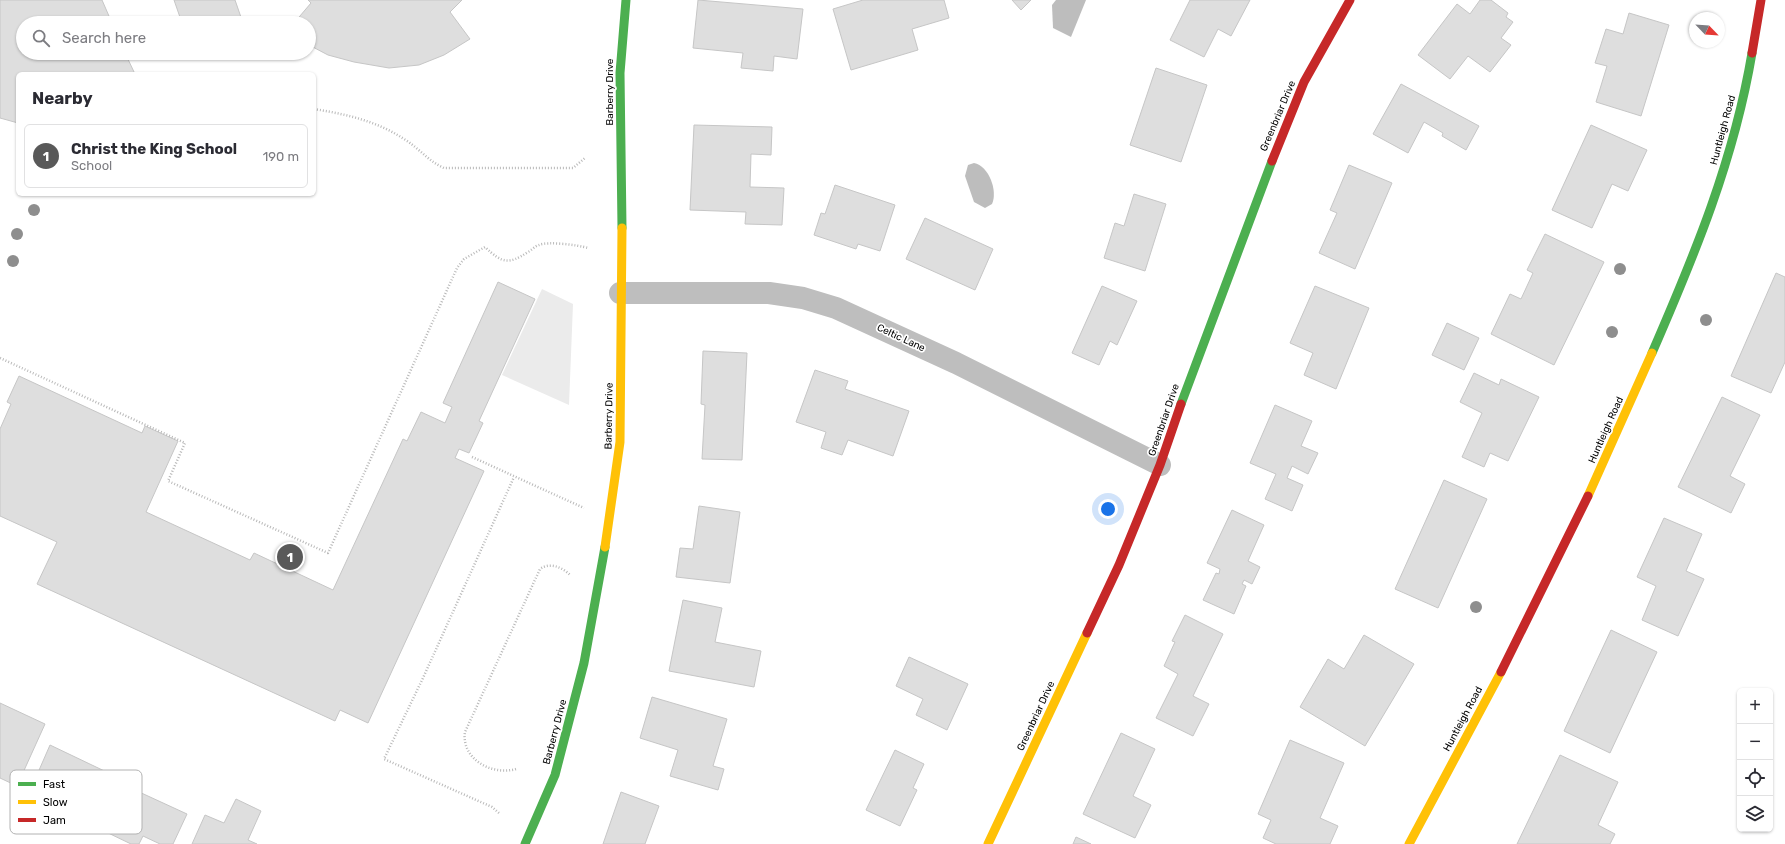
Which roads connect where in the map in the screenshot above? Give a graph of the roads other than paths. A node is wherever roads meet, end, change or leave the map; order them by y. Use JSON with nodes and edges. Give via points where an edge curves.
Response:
{"nodes":[{"id":1,"x":626,"y":0,"type":"edge"},
{"id":2,"x":1350,"y":0,"type":"edge"},
{"id":3,"x":1761,"y":0,"type":"edge"},
{"id":4,"x":620,"y":293,"type":"junction"},
{"id":5,"x":1160,"y":465,"type":"junction"},
{"id":6,"x":524,"y":844,"type":"edge"},
{"id":7,"x":988,"y":844,"type":"edge"},
{"id":8,"x":1409,"y":844,"type":"edge"}],
"edges":[{"from":1,"to":4,"type":"street","name":"Barberry Drive","via":[[620,73],[623,185]]},
{"from":2,"to":5,"type":"street","name":"Greenbriar Drive","via":[[1304,82],[1268,170]]},
{"from":3,"to":8,"type":"street","name":"Huntleigh Road","via":[[1752,61],[1727,162],[1684,280],[1619,430],[1554,570]]},
{"from":4,"to":5,"type":"street","name":"Celtic Lane","via":[[769,293],[810,300],[836,308]]},
{"from":4,"to":6,"type":"street","name":"Barberry Drive","via":[[620,442],[604,553],[584,663],[555,775]]},
{"from":5,"to":7,"type":"street","name":"Greenbriar Drive","via":[[1119,565]]}]}
